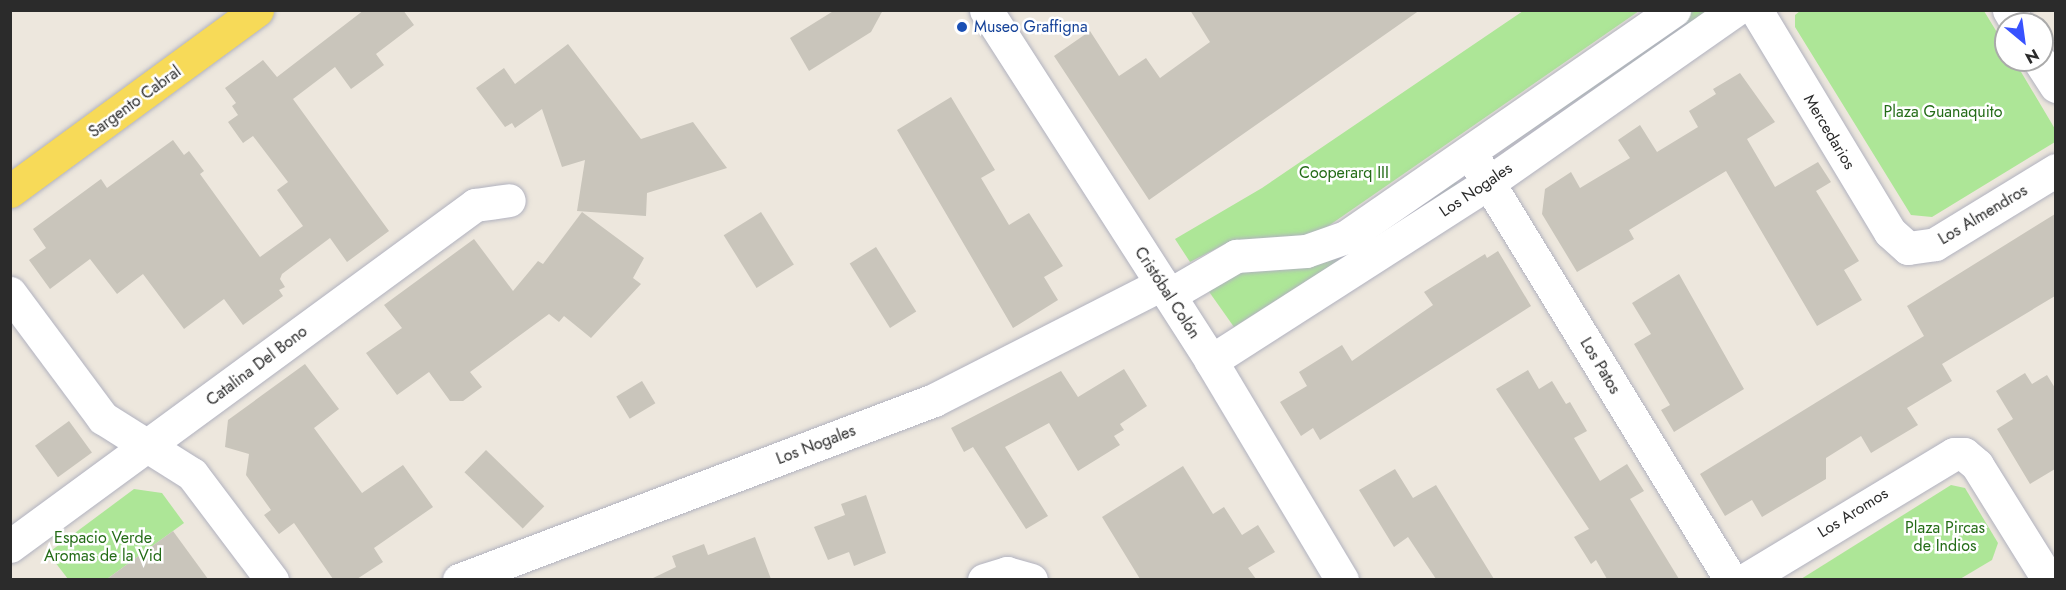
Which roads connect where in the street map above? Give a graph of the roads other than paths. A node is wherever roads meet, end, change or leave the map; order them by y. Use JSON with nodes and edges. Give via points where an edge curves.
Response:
{"nodes":[{"id":1,"x":257,"y":10,"type":"edge"},
{"id":2,"x":986,"y":10,"type":"edge"},
{"id":3,"x":1674,"y":10,"type":"edge"},
{"id":4,"x":1735,"y":10,"type":"edge"},
{"id":5,"x":1756,"y":10,"type":"edge"},
{"id":6,"x":2046,"y":72,"type":"edge"},
{"id":7,"x":2055,"y":86,"type":"edge"},
{"id":8,"x":1469,"y":152,"type":"junction"},
{"id":9,"x":2055,"y":170,"type":"edge"},
{"id":10,"x":1488,"y":183,"type":"junction"},
{"id":11,"x":10,"y":192,"type":"edge"},
{"id":12,"x":509,"y":200,"type":"dead end"},
{"id":13,"x":1908,"y":248,"type":"joint"},
{"id":14,"x":1165,"y":290,"type":"junction"},
{"id":15,"x":10,"y":293,"type":"edge"},
{"id":16,"x":1211,"y":361,"type":"junction"},
{"id":17,"x":146,"y":448,"type":"junction"},
{"id":18,"x":10,"y":546,"type":"edge"},
{"id":19,"x":2039,"y":569,"type":"edge"},
{"id":20,"x":272,"y":579,"type":"edge"},
{"id":21,"x":459,"y":579,"type":"edge"},
{"id":22,"x":984,"y":579,"type":"edge"},
{"id":23,"x":1031,"y":579,"type":"edge"},
{"id":24,"x":1342,"y":579,"type":"edge"},
{"id":25,"x":1731,"y":579,"type":"edge"},
{"id":26,"x":1745,"y":579,"type":"edge"}],
"edges":[{"from":1,"to":11,"type":"main road","name":"Sargento Cabral"},
{"from":2,"to":14,"type":"street","name":"Cristóbal Colón"},
{"from":3,"to":8,"type":"street","name":"Los Nogales"},
{"from":4,"to":10,"type":"street","name":"Los Nogales"},
{"from":5,"to":13,"type":"street","name":"Mercedarios","via":[[1890,232]]},
{"from":6,"to":7,"type":"street"},
{"from":8,"to":10,"type":"street","name":"Los Patos"},
{"from":8,"to":14,"type":"street","name":"Los Nogales","via":[[1346,237],[1306,251],[1236,256]]},
{"from":9,"to":13,"type":"street","name":"Los Almendros","via":[[1935,244]]},
{"from":10,"to":16,"type":"street","name":"Los Nogales"},
{"from":10,"to":25,"type":"street","name":"Los Patos"},
{"from":12,"to":17,"type":"street","name":"Catalina Del Bono","via":[[475,205]]},
{"from":14,"to":16,"type":"street","name":"Cristóbal Colón"},
{"from":14,"to":21,"type":"street","name":"Los Nogales","via":[[934,400]]},
{"from":15,"to":17,"type":"street","via":[[103,418]]},
{"from":16,"to":24,"type":"street","name":"Cristóbal Colón"},
{"from":17,"to":18,"type":"street","name":"Catalina Del Bono"},
{"from":17,"to":20,"type":"street","via":[[192,474]]},
{"from":19,"to":26,"type":"street","name":"Los Aromos","via":[[1977,465],[1964,454],[1954,454]]},
{"from":22,"to":23,"type":"street","via":[[1007,573]]}]}
